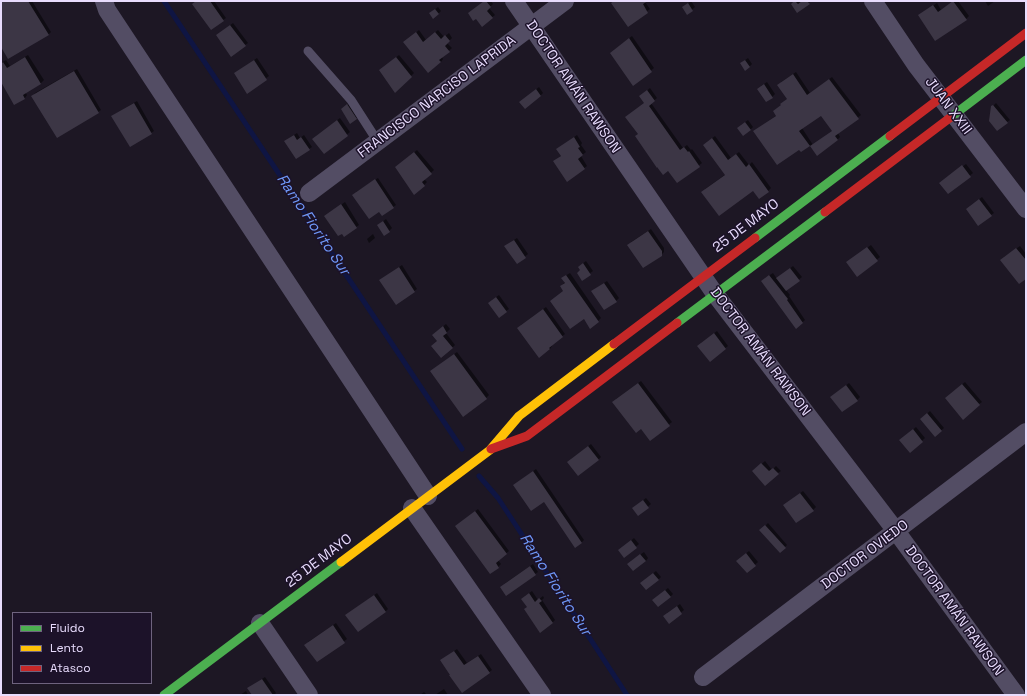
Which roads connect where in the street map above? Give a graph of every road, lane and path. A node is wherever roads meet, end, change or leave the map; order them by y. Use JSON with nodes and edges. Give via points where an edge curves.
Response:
{"nodes":[{"id":1,"x":104,"y":1,"type":"edge"},
{"id":2,"x":514,"y":1,"type":"edge"},
{"id":3,"x":565,"y":1,"type":"edge"},
{"id":4,"x":874,"y":1,"type":"edge"},
{"id":5,"x":532,"y":26,"type":"junction"},
{"id":6,"x":1026,"y":33,"type":"edge"},
{"id":7,"x":308,"y":51,"type":"dead end"},
{"id":8,"x":1026,"y":60,"type":"edge"},
{"id":9,"x":941,"y":97,"type":"junction"},
{"id":10,"x":954,"y":114,"type":"junction"},
{"id":11,"x":378,"y":142,"type":"junction"},
{"id":12,"x":309,"y":193,"type":"dead end"},
{"id":13,"x":1026,"y":209,"type":"edge"},
{"id":14,"x":703,"y":276,"type":"junction"},
{"id":15,"x":715,"y":294,"type":"junction"},
{"id":16,"x":1026,"y":432,"type":"edge"},
{"id":17,"x":490,"y":450,"type":"junction"},
{"id":18,"x":428,"y":496,"type":"junction"},
{"id":19,"x":412,"y":508,"type":"junction"},
{"id":20,"x":896,"y":531,"type":"junction"},
{"id":21,"x":260,"y":623,"type":"junction"},
{"id":22,"x":703,"y":677,"type":"dead end"},
{"id":23,"x":164,"y":695,"type":"edge"},
{"id":24,"x":309,"y":695,"type":"edge"},
{"id":25,"x":542,"y":695,"type":"edge"},
{"id":26,"x":1016,"y":695,"type":"edge"}],
"edges":[{"from":1,"to":18,"type":"street","via":[[107,10]]},
{"from":2,"to":5,"type":"street","name":"DOCTOR AMÁN RAWSON"},
{"from":3,"to":5,"type":"street","name":"FRANCISCO NARCISO LAPRIDA"},
{"from":4,"to":9,"type":"street","name":"JUAN XXIII","via":[[916,65]]},
{"from":5,"to":11,"type":"street","name":"FRANCISCO NARCISO LAPRIDA"},
{"from":5,"to":14,"type":"street","name":"DOCTOR AMÁN RAWSON"},
{"from":6,"to":9,"type":"street","name":"25 DE MAYO"},
{"from":7,"to":11,"type":"lane","via":[[351,100]]},
{"from":8,"to":10,"type":"street","name":"25 DE MAYO"},
{"from":9,"to":10,"type":"street","name":"JUAN XXIII"},
{"from":9,"to":14,"type":"street","name":"25 DE MAYO"},
{"from":10,"to":13,"type":"street","name":"JUAN XXIII"},
{"from":10,"to":15,"type":"street","name":"25 DE MAYO"},
{"from":11,"to":12,"type":"street","name":"FRANCISCO NARCISO LAPRIDA"},
{"from":14,"to":15,"type":"street","name":"DOCTOR AMÁN RAWSON"},
{"from":14,"to":17,"type":"street","name":"25 DE MAYO","via":[[519,416]]},
{"from":15,"to":17,"type":"street","name":"25 DE MAYO","via":[[527,436]]},
{"from":15,"to":20,"type":"street","name":"DOCTOR AMÁN RAWSON"},
{"from":16,"to":20,"type":"street","name":"DOCTOR OVIEDO"},
{"from":17,"to":18,"type":"street","name":"25 DE MAYO"},
{"from":18,"to":19,"type":"street","name":"25 DE MAYO"},
{"from":19,"to":21,"type":"street","name":"25 DE MAYO"},
{"from":19,"to":25,"type":"street"},
{"from":20,"to":22,"type":"street","name":"DOCTOR OVIEDO"},
{"from":20,"to":26,"type":"street","name":"DOCTOR AMÁN RAWSON"},
{"from":21,"to":23,"type":"street","name":"25 DE MAYO"},
{"from":21,"to":24,"type":"street"}]}
